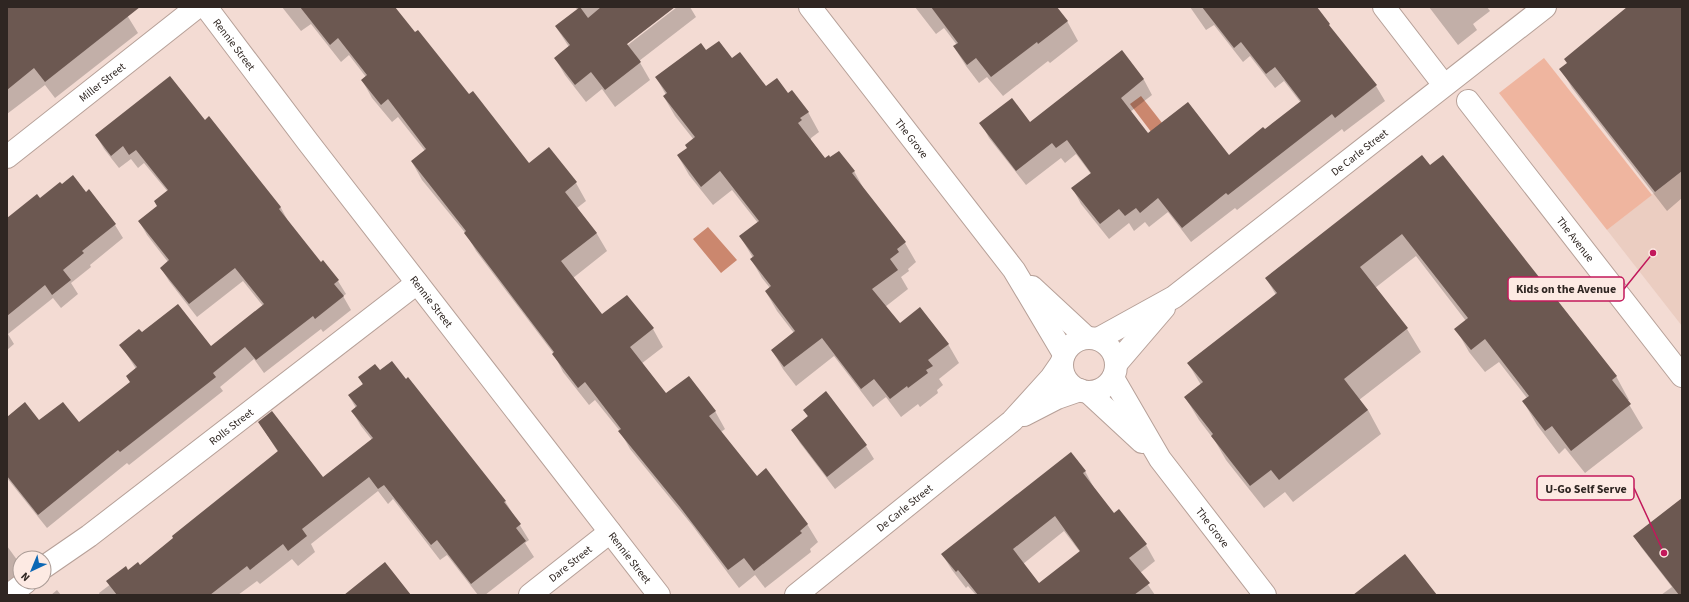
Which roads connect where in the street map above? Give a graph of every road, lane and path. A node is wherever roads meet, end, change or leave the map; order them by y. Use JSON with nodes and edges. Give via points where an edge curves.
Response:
{"nodes":[{"id":1,"x":197,"y":7,"type":"edge"},
{"id":2,"x":206,"y":7,"type":"edge"},
{"id":3,"x":810,"y":7,"type":"edge"},
{"id":4,"x":1384,"y":7,"type":"edge"},
{"id":5,"x":1545,"y":7,"type":"edge"},
{"id":6,"x":1444,"y":85,"type":"junction"},
{"id":7,"x":1468,"y":101,"type":"dead end"},
{"id":8,"x":7,"y":157,"type":"edge"},
{"id":9,"x":1014,"y":270,"type":"junction"},
{"id":10,"x":417,"y":282,"type":"junction"},
{"id":11,"x":1174,"y":297,"type":"junction"},
{"id":12,"x":1092,"y":338,"type":"junction"},
{"id":13,"x":1063,"y":358,"type":"junction"},
{"id":14,"x":1114,"y":371,"type":"junction"},
{"id":15,"x":1682,"y":376,"type":"edge"},
{"id":16,"x":1084,"y":391,"type":"junction"},
{"id":17,"x":1012,"y":421,"type":"junction"},
{"id":18,"x":1160,"y":459,"type":"junction"},
{"id":19,"x":610,"y":532,"type":"junction"},
{"id":20,"x":52,"y":562,"type":"edge"},
{"id":21,"x":530,"y":595,"type":"edge"},
{"id":22,"x":659,"y":595,"type":"edge"},
{"id":23,"x":796,"y":595,"type":"edge"},
{"id":24,"x":1265,"y":595,"type":"edge"}],
"edges":[{"from":1,"to":8,"type":"street","name":"Miller Street"},
{"from":2,"to":10,"type":"street","name":"Rennie Street"},
{"from":3,"to":9,"type":"street","name":"The Grove"},
{"from":4,"to":6,"type":"street"},
{"from":5,"to":6,"type":"street","name":"De Carle Street"},
{"from":6,"to":11,"type":"street","name":"De Carle Street"},
{"from":7,"to":15,"type":"street","name":"The Avenue"},
{"from":9,"to":12,"type":"street","name":"The Grove"},
{"from":9,"to":13,"type":"street","name":"The Grove"},
{"from":10,"to":19,"type":"street","name":"Rennie Street"},
{"from":10,"to":20,"type":"street","name":"Rolls Street"},
{"from":11,"to":12,"type":"street","name":"De Carle Street"},
{"from":11,"to":14,"type":"street","name":"De Carle Street"},
{"from":12,"to":13,"type":"street","via":[[1073,343]]},
{"from":12,"to":14,"type":"street","via":[[1105,343],[1111,349],[1115,356]]},
{"from":13,"to":16,"type":"street","via":[[1066,379]]},
{"from":13,"to":17,"type":"street","name":"De Carle Street","via":[[1051,378]]},
{"from":14,"to":16,"type":"street","via":[[1102,388]]},
{"from":14,"to":18,"type":"street","name":"The Grove"},
{"from":16,"to":17,"type":"street","name":"De Carle Street","via":[[1057,398]]},
{"from":16,"to":18,"type":"street","name":"The Grove"},
{"from":17,"to":23,"type":"street","name":"De Carle Street"},
{"from":18,"to":24,"type":"street","name":"The Grove"},
{"from":19,"to":21,"type":"street","name":"Dare Street"},
{"from":19,"to":22,"type":"street","name":"Rennie Street"}]}
